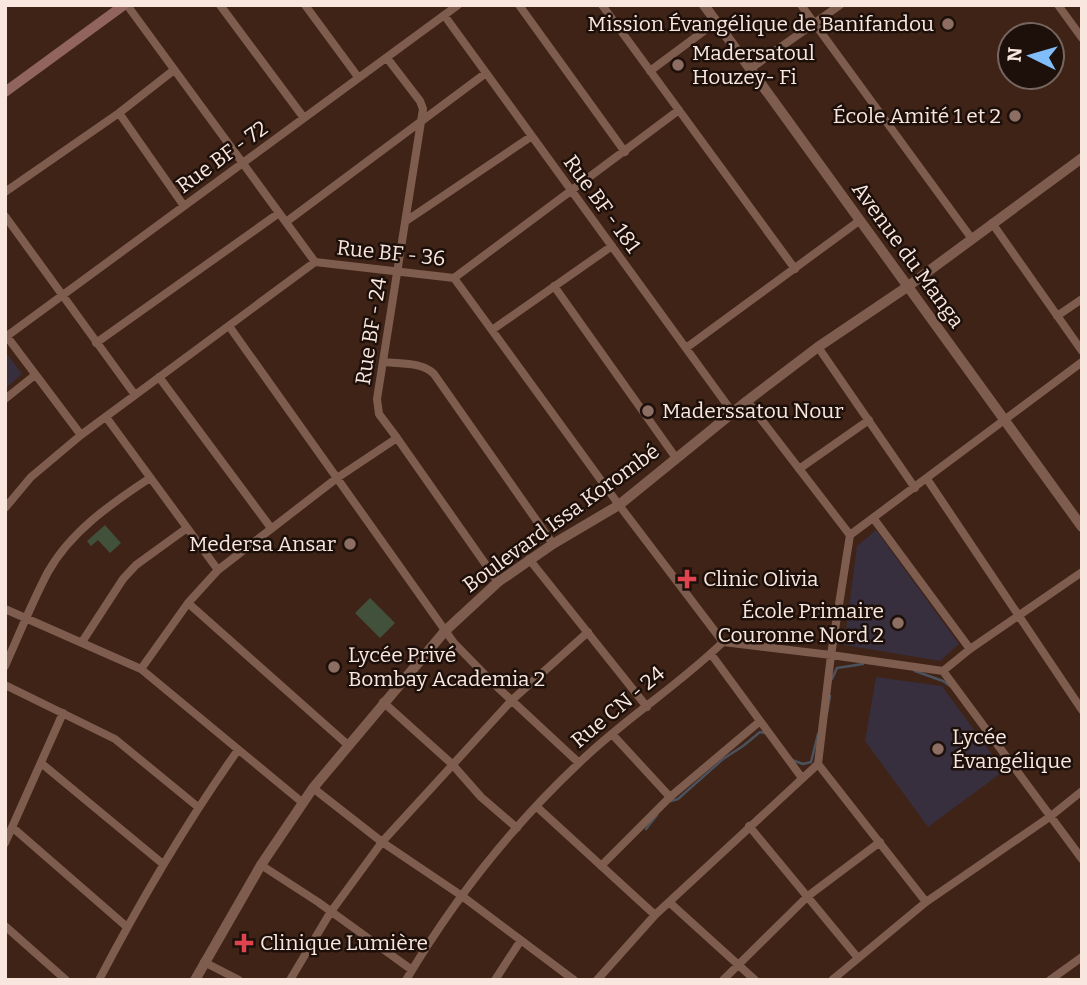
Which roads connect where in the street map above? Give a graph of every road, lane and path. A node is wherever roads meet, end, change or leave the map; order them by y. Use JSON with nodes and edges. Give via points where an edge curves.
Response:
{"nodes":[{"id":1,"x":125,"y":5,"type":"edge"},
{"id":2,"x":220,"y":5,"type":"edge"},
{"id":3,"x":304,"y":5,"type":"edge"},
{"id":4,"x":458,"y":5,"type":"edge"},
{"id":5,"x":519,"y":5,"type":"edge"},
{"id":6,"x":601,"y":5,"type":"edge"},
{"id":7,"x":704,"y":5,"type":"edge"},
{"id":8,"x":801,"y":5,"type":"edge"},
{"id":9,"x":840,"y":5,"type":"edge"},
{"id":10,"x":1059,"y":6,"type":"edge"},
{"id":11,"x":444,"y":15,"type":"junction"},
{"id":12,"x":716,"y":22,"type":"junction"},
{"id":13,"x":814,"y":23,"type":"junction"},
{"id":14,"x":1082,"y":38,"type":"edge"},
{"id":15,"x":387,"y":58,"type":"junction"},
{"id":16,"x":750,"y":69,"type":"junction"},
{"id":17,"x":174,"y":70,"type":"junction"},
{"id":18,"x":650,"y":71,"type":"junction"},
{"id":19,"x":486,"y":73,"type":"junction"},
{"id":20,"x":358,"y":77,"type":"junction"},
{"id":21,"x":5,"y":92,"type":"edge"},
{"id":22,"x":679,"y":110,"type":"junction"},
{"id":23,"x":118,"y":113,"type":"junction"},
{"id":24,"x":304,"y":118,"type":"junction"},
{"id":25,"x":422,"y":120,"type":"junction"},
{"id":26,"x":532,"y":135,"type":"junction"},
{"id":27,"x":625,"y":152,"type":"junction"},
{"id":28,"x":1082,"y":158,"type":"edge"},
{"id":29,"x":243,"y":163,"type":"junction"},
{"id":30,"x":5,"y":192,"type":"edge"},
{"id":31,"x":571,"y":192,"type":"junction"},
{"id":32,"x":184,"y":206,"type":"junction"},
{"id":33,"x":279,"y":213,"type":"junction"},
{"id":34,"x":5,"y":216,"type":"edge"},
{"id":35,"x":406,"y":221,"type":"junction"},
{"id":36,"x":859,"y":221,"type":"junction"},
{"id":37,"x":286,"y":222,"type":"junction"},
{"id":38,"x":992,"y":223,"type":"junction"},
{"id":39,"x":972,"y":239,"type":"junction"},
{"id":40,"x":612,"y":246,"type":"junction"},
{"id":41,"x":315,"y":262,"type":"junction"},
{"id":42,"x":795,"y":269,"type":"junction"},
{"id":43,"x":398,"y":272,"type":"junction"},
{"id":44,"x":454,"y":278,"type":"junction"},
{"id":45,"x":554,"y":286,"type":"junction"},
{"id":46,"x":907,"y":287,"type":"junction"},
{"id":47,"x":62,"y":295,"type":"junction"},
{"id":48,"x":1082,"y":299,"type":"edge"},
{"id":49,"x":1058,"y":316,"type":"junction"},
{"id":50,"x":229,"y":326,"type":"junction"},
{"id":51,"x":492,"y":330,"type":"junction"},
{"id":52,"x":6,"y":335,"type":"edge"},
{"id":53,"x":96,"y":343,"type":"junction"},
{"id":54,"x":818,"y":347,"type":"junction"},
{"id":55,"x":686,"y":348,"type":"junction"},
{"id":56,"x":1082,"y":351,"type":"edge"},
{"id":57,"x":385,"y":362,"type":"junction"},
{"id":58,"x":1082,"y":362,"type":"edge"},
{"id":59,"x":35,"y":375,"type":"junction"},
{"id":60,"x":159,"y":377,"type":"junction"},
{"id":61,"x":135,"y":395,"type":"junction"},
{"id":62,"x":5,"y":399,"type":"edge"},
{"id":63,"x":747,"y":401,"type":"junction"},
{"id":64,"x":733,"y":413,"type":"junction"},
{"id":65,"x":106,"y":417,"type":"junction"},
{"id":66,"x":869,"y":420,"type":"junction"},
{"id":67,"x":1006,"y":420,"type":"junction"},
{"id":68,"x":81,"y":435,"type":"junction"},
{"id":69,"x":397,"y":438,"type":"junction"},
{"id":70,"x":676,"y":458,"type":"junction"},
{"id":71,"x":799,"y":469,"type":"junction"},
{"id":72,"x":150,"y":478,"type":"junction"},
{"id":73,"x":337,"y":478,"type":"junction"},
{"id":74,"x":927,"y":479,"type":"junction"},
{"id":75,"x":915,"y":488,"type":"junction"},
{"id":76,"x":619,"y":505,"type":"junction"},
{"id":77,"x":5,"y":508,"type":"edge"},
{"id":78,"x":874,"y":519,"type":"junction"},
{"id":79,"x":1082,"y":527,"type":"edge"},
{"id":80,"x":187,"y":528,"type":"junction"},
{"id":81,"x":271,"y":528,"type":"junction"},
{"id":82,"x":850,"y":535,"type":"junction"},
{"id":83,"x":553,"y":544,"type":"junction"},
{"id":84,"x":529,"y":559,"type":"junction"},
{"id":85,"x":218,"y":570,"type":"junction"},
{"id":86,"x":1082,"y":572,"type":"edge"},
{"id":87,"x":498,"y":582,"type":"junction"},
{"id":88,"x":188,"y":604,"type":"junction"},
{"id":89,"x":5,"y":608,"type":"edge"},
{"id":90,"x":1020,"y":615,"type":"junction"},
{"id":91,"x":27,"y":618,"type":"junction"},
{"id":92,"x":445,"y":631,"type":"junction"},
{"id":93,"x":588,"y":632,"type":"junction"},
{"id":94,"x":82,"y":642,"type":"junction"},
{"id":95,"x":723,"y":642,"type":"junction"},
{"id":96,"x":970,"y":649,"type":"junction"},
{"id":97,"x":711,"y":654,"type":"junction"},
{"id":98,"x":831,"y":655,"type":"junction"},
{"id":99,"x":5,"y":666,"type":"edge"},
{"id":100,"x":142,"y":669,"type":"junction"},
{"id":101,"x":943,"y":671,"type":"junction"},
{"id":102,"x":5,"y":685,"type":"edge"},
{"id":103,"x":512,"y":700,"type":"junction"},
{"id":104,"x":383,"y":702,"type":"junction"},
{"id":105,"x":647,"y":707,"type":"junction"},
{"id":106,"x":1082,"y":710,"type":"edge"},
{"id":107,"x":63,"y":713,"type":"junction"},
{"id":108,"x":759,"y":722,"type":"junction"},
{"id":109,"x":612,"y":734,"type":"junction"},
{"id":110,"x":348,"y":745,"type":"junction"},
{"id":111,"x":238,"y":750,"type":"junction"},
{"id":112,"x":41,"y":763,"type":"junction"},
{"id":113,"x":579,"y":763,"type":"junction"},
{"id":114,"x":452,"y":764,"type":"junction"},
{"id":115,"x":818,"y":764,"type":"junction"},
{"id":116,"x":802,"y":778,"type":"junction"},
{"id":117,"x":313,"y":788,"type":"junction"},
{"id":118,"x":1082,"y":791,"type":"edge"},
{"id":119,"x":670,"y":797,"type":"junction"},
{"id":120,"x":303,"y":803,"type":"junction"},
{"id":121,"x":198,"y":807,"type":"junction"},
{"id":122,"x":537,"y":807,"type":"junction"},
{"id":123,"x":1051,"y":816,"type":"junction"},
{"id":124,"x":749,"y":826,"type":"junction"},
{"id":125,"x":12,"y":827,"type":"junction"},
{"id":126,"x":517,"y":828,"type":"junction"},
{"id":127,"x":382,"y":842,"type":"junction"},
{"id":128,"x":880,"y":842,"type":"junction"},
{"id":129,"x":5,"y":843,"type":"edge"},
{"id":130,"x":1082,"y":859,"type":"edge"},
{"id":131,"x":163,"y":864,"type":"junction"},
{"id":132,"x":261,"y":865,"type":"junction"},
{"id":133,"x":601,"y":866,"type":"junction"},
{"id":134,"x":462,"y":896,"type":"junction"},
{"id":135,"x":808,"y":896,"type":"junction"},
{"id":136,"x":669,"y":902,"type":"junction"},
{"id":137,"x":926,"y":902,"type":"junction"},
{"id":138,"x":330,"y":913,"type":"junction"},
{"id":139,"x":655,"y":915,"type":"junction"},
{"id":140,"x":5,"y":926,"type":"edge"},
{"id":141,"x":127,"y":927,"type":"junction"},
{"id":142,"x":521,"y":940,"type":"junction"},
{"id":143,"x":1082,"y":957,"type":"edge"},
{"id":144,"x":858,"y":958,"type":"junction"},
{"id":145,"x":204,"y":962,"type":"junction"},
{"id":146,"x":738,"y":963,"type":"junction"},
{"id":147,"x":412,"y":970,"type":"junction"},
{"id":148,"x":600,"y":977,"type":"edge"},
{"id":149,"x":66,"y":980,"type":"edge"},
{"id":150,"x":100,"y":980,"type":"edge"},
{"id":151,"x":195,"y":980,"type":"edge"},
{"id":152,"x":239,"y":980,"type":"edge"},
{"id":153,"x":290,"y":980,"type":"edge"},
{"id":154,"x":406,"y":980,"type":"edge"},
{"id":155,"x":495,"y":980,"type":"edge"},
{"id":156,"x":574,"y":980,"type":"edge"},
{"id":157,"x":611,"y":980,"type":"edge"},
{"id":158,"x":723,"y":980,"type":"edge"},
{"id":159,"x":755,"y":980,"type":"edge"},
{"id":160,"x":832,"y":980,"type":"edge"},
{"id":161,"x":1050,"y":980,"type":"edge"}],
"edges":[{"from":1,"to":17,"type":"street"},
{"from":1,"to":21,"type":"main road"},
{"from":2,"to":24,"type":"street"},
{"from":3,"to":20,"type":"street"},
{"from":4,"to":11,"type":"street","name":"Rue BF - 72"},
{"from":5,"to":27,"type":"street"},
{"from":6,"to":18,"type":"street"},
{"from":7,"to":12,"type":"street","name":"Avenue du Manga"},
{"from":8,"to":13,"type":"street"},
{"from":9,"to":13,"type":"street"},
{"from":10,"to":14,"type":"street"},
{"from":11,"to":15,"type":"street","name":"Rue BF - 72"},
{"from":11,"to":19,"type":"street","name":"Rue BF - 181"},
{"from":12,"to":16,"type":"street","name":"Avenue du Manga"},
{"from":12,"to":18,"type":"street"},
{"from":13,"to":16,"type":"street"},
{"from":13,"to":39,"type":"street"},
{"from":15,"to":20,"type":"street","name":"Rue BF - 72"},
{"from":15,"to":25,"type":"street","name":"Rue BF - 24","via":[[420,101]]},
{"from":16,"to":36,"type":"street","name":"Avenue du Manga"},
{"from":17,"to":23,"type":"street"},
{"from":17,"to":29,"type":"street"},
{"from":18,"to":22,"type":"street"},
{"from":19,"to":25,"type":"street"},
{"from":19,"to":26,"type":"street","name":"Rue BF - 181"},
{"from":20,"to":24,"type":"street","name":"Rue BF - 72"},
{"from":22,"to":27,"type":"street","name":"Rue BF - 36"},
{"from":22,"to":42,"type":"street"},
{"from":23,"to":30,"type":"street"},
{"from":23,"to":32,"type":"street"},
{"from":24,"to":29,"type":"street","name":"Rue BF - 72"},
{"from":25,"to":35,"type":"street","name":"Rue BF - 24"},
{"from":25,"to":37,"type":"street"},
{"from":26,"to":31,"type":"street","name":"Rue BF - 181"},
{"from":26,"to":35,"type":"street"},
{"from":27,"to":31,"type":"street","name":"Rue BF - 36"},
{"from":28,"to":38,"type":"street","name":"Boulevard Issa Korombé"},
{"from":29,"to":32,"type":"street","name":"Rue BF - 72"},
{"from":29,"to":33,"type":"street"},
{"from":31,"to":40,"type":"street","name":"Rue BF - 181"},
{"from":31,"to":44,"type":"street","name":"Rue BF - 36"},
{"from":32,"to":47,"type":"street","name":"Rue BF - 72"},
{"from":33,"to":37,"type":"street"},
{"from":33,"to":53,"type":"street"},
{"from":34,"to":47,"type":"street"},
{"from":35,"to":43,"type":"street","name":"Rue BF - 24"},
{"from":36,"to":42,"type":"street"},
{"from":36,"to":46,"type":"street","name":"Avenue du Manga"},
{"from":37,"to":41,"type":"street"},
{"from":38,"to":39,"type":"street","name":"Boulevard Issa Korombé"},
{"from":38,"to":49,"type":"street"},
{"from":39,"to":46,"type":"street","name":"Boulevard Issa Korombé"},
{"from":40,"to":45,"type":"street"},
{"from":40,"to":55,"type":"street","name":"Rue BF - 181"},
{"from":41,"to":43,"type":"street","name":"Rue BF - 36"},
{"from":41,"to":50,"type":"street","name":"Rue BF - 36"},
{"from":42,"to":55,"type":"street"},
{"from":43,"to":44,"type":"street","name":"Rue BF - 36"},
{"from":43,"to":57,"type":"street","name":"Rue BF - 24"},
{"from":44,"to":51,"type":"street"},
{"from":45,"to":51,"type":"street"},
{"from":45,"to":70,"type":"street"},
{"from":46,"to":54,"type":"street","name":"Boulevard Issa Korombé"},
{"from":46,"to":67,"type":"street","name":"Avenue du Manga"},
{"from":47,"to":52,"type":"street","name":"Rue BF - 72"},
{"from":47,"to":53,"type":"street"},
{"from":48,"to":49,"type":"street"},
{"from":49,"to":56,"type":"street"},
{"from":50,"to":60,"type":"street","name":"Rue BF - 36"},
{"from":50,"to":73,"type":"street"},
{"from":51,"to":76,"type":"street"},
{"from":52,"to":59,"type":"street"},
{"from":53,"to":61,"type":"street"},
{"from":54,"to":63,"type":"street","name":"Boulevard Issa Korombé"},
{"from":54,"to":66,"type":"street"},
{"from":55,"to":64,"type":"street","name":"Rue BF - 181"},
{"from":57,"to":69,"type":"street","name":"Rue BF - 24","via":[[377,407]]},
{"from":57,"to":83,"type":"street","via":[[421,366],[434,374]]},
{"from":58,"to":67,"type":"street"},
{"from":59,"to":62,"type":"street"},
{"from":59,"to":68,"type":"street"},
{"from":60,"to":61,"type":"street","name":"Rue BF - 36"},
{"from":60,"to":81,"type":"street"},
{"from":61,"to":65,"type":"street","name":"Rue BF - 36"},
{"from":63,"to":64,"type":"street","name":"Boulevard Issa Korombé"},
{"from":63,"to":71,"type":"street"},
{"from":64,"to":70,"type":"street","name":"Boulevard Issa Korombé"},
{"from":65,"to":68,"type":"street","name":"Rue BF - 36"},
{"from":65,"to":72,"type":"street"},
{"from":66,"to":71,"type":"street"},
{"from":66,"to":75,"type":"street"},
{"from":67,"to":74,"type":"street"},
{"from":67,"to":79,"type":"street","name":"Avenue du Manga"},
{"from":68,"to":77,"type":"street","name":"Rue BF - 36"},
{"from":69,"to":73,"type":"street"},
{"from":69,"to":87,"type":"street","name":"Rue BF - 24"},
{"from":70,"to":76,"type":"street","name":"Boulevard Issa Korombé"},
{"from":71,"to":82,"type":"street"},
{"from":72,"to":80,"type":"street"},
{"from":72,"to":91,"type":"street","via":[[100,513],[67,546],[49,571]]},
{"from":73,"to":81,"type":"street"},
{"from":73,"to":92,"type":"street"},
{"from":74,"to":75,"type":"street"},
{"from":74,"to":90,"type":"street"},
{"from":75,"to":78,"type":"street"},
{"from":76,"to":83,"type":"street","name":"Boulevard Issa Korombé"},
{"from":76,"to":95,"type":"street"},
{"from":78,"to":82,"type":"street"},
{"from":78,"to":96,"type":"street"},
{"from":80,"to":85,"type":"street"},
{"from":80,"to":94,"type":"street","via":[[122,579]]},
{"from":81,"to":85,"type":"street"},
{"from":82,"to":98,"type":"street"},
{"from":83,"to":84,"type":"street","name":"Boulevard Issa Korombé"},
{"from":84,"to":87,"type":"street","name":"Boulevard Issa Korombé"},
{"from":84,"to":93,"type":"street"},
{"from":85,"to":88,"type":"street"},
{"from":86,"to":90,"type":"street"},
{"from":87,"to":92,"type":"street","name":"Boulevard Issa Korombé"},
{"from":88,"to":100,"type":"street"},
{"from":88,"to":110,"type":"street"},
{"from":89,"to":91,"type":"street"},
{"from":90,"to":96,"type":"street"},
{"from":90,"to":106,"type":"street"},
{"from":91,"to":94,"type":"street"},
{"from":91,"to":99,"type":"street"},
{"from":92,"to":103,"type":"street"},
{"from":92,"to":104,"type":"street","name":"Boulevard Issa Korombé"},
{"from":93,"to":103,"type":"street"},
{"from":93,"to":105,"type":"street"},
{"from":94,"to":100,"type":"street"},
{"from":95,"to":97,"type":"street","name":"Rue CN - 24"},
{"from":95,"to":98,"type":"street"},
{"from":96,"to":101,"type":"street"},
{"from":97,"to":105,"type":"street","name":"Rue CN - 24"},
{"from":97,"to":108,"type":"street"},
{"from":98,"to":101,"type":"street"},
{"from":98,"to":115,"type":"street"},
{"from":100,"to":111,"type":"street"},
{"from":101,"to":123,"type":"street"},
{"from":102,"to":107,"type":"street"},
{"from":103,"to":113,"type":"street"},
{"from":103,"to":114,"type":"street"},
{"from":104,"to":110,"type":"street","name":"Boulevard Issa Korombé"},
{"from":104,"to":114,"type":"street"},
{"from":105,"to":109,"type":"street","name":"Rue CN - 24"},
{"from":107,"to":112,"type":"street"},
{"from":107,"to":121,"type":"street","via":[[115,739]]},
{"from":108,"to":116,"type":"street"},
{"from":108,"to":119,"type":"street"},
{"from":109,"to":113,"type":"street","name":"Rue CN - 24"},
{"from":109,"to":119,"type":"street"},
{"from":110,"to":117,"type":"street","name":"Boulevard Issa Korombé"},
{"from":111,"to":120,"type":"street"},
{"from":111,"to":121,"type":"street"},
{"from":112,"to":125,"type":"street"},
{"from":112,"to":131,"type":"street"},
{"from":113,"to":122,"type":"street","name":"Rue CN - 24"},
{"from":114,"to":126,"type":"street"},
{"from":114,"to":127,"type":"street"},
{"from":115,"to":116,"type":"street"},
{"from":115,"to":128,"type":"street"},
{"from":116,"to":124,"type":"street"},
{"from":117,"to":120,"type":"street","name":"Boulevard Issa Korombé"},
{"from":117,"to":127,"type":"street"},
{"from":118,"to":123,"type":"street"},
{"from":119,"to":133,"type":"street"},
{"from":120,"to":132,"type":"street","name":"Boulevard Issa Korombé"},
{"from":121,"to":131,"type":"street"},
{"from":122,"to":126,"type":"street","name":"Rue CN - 24"},
{"from":122,"to":133,"type":"street"},
{"from":123,"to":130,"type":"street"},
{"from":123,"to":137,"type":"street"},
{"from":124,"to":135,"type":"street"},
{"from":124,"to":136,"type":"street"},
{"from":125,"to":129,"type":"street"},
{"from":125,"to":141,"type":"street"},
{"from":126,"to":134,"type":"street","name":"Rue CN - 24"},
{"from":127,"to":134,"type":"street"},
{"from":127,"to":138,"type":"street"},
{"from":128,"to":135,"type":"street"},
{"from":128,"to":137,"type":"street"},
{"from":131,"to":141,"type":"street"},
{"from":132,"to":138,"type":"street"},
{"from":132,"to":145,"type":"street","name":"Boulevard Issa Korombé"},
{"from":133,"to":139,"type":"street"},
{"from":134,"to":142,"type":"street"},
{"from":134,"to":147,"type":"street","name":"Rue CN - 24"},
{"from":135,"to":144,"type":"street"},
{"from":135,"to":146,"type":"street"},
{"from":136,"to":139,"type":"street"},
{"from":136,"to":146,"type":"street"},
{"from":137,"to":144,"type":"street"},
{"from":138,"to":147,"type":"street"},
{"from":138,"to":153,"type":"street"},
{"from":139,"to":148,"type":"street"},
{"from":140,"to":149,"type":"street"},
{"from":141,"to":150,"type":"street"},
{"from":142,"to":155,"type":"street"},
{"from":142,"to":156,"type":"street"},
{"from":143,"to":161,"type":"street"},
{"from":144,"to":160,"type":"street"},
{"from":145,"to":151,"type":"street","name":"Boulevard Issa Korombé"},
{"from":145,"to":152,"type":"street"},
{"from":146,"to":158,"type":"street"},
{"from":146,"to":159,"type":"street"},
{"from":147,"to":154,"type":"street","name":"Rue CN - 24"},
{"from":148,"to":157,"type":"street"}]}
